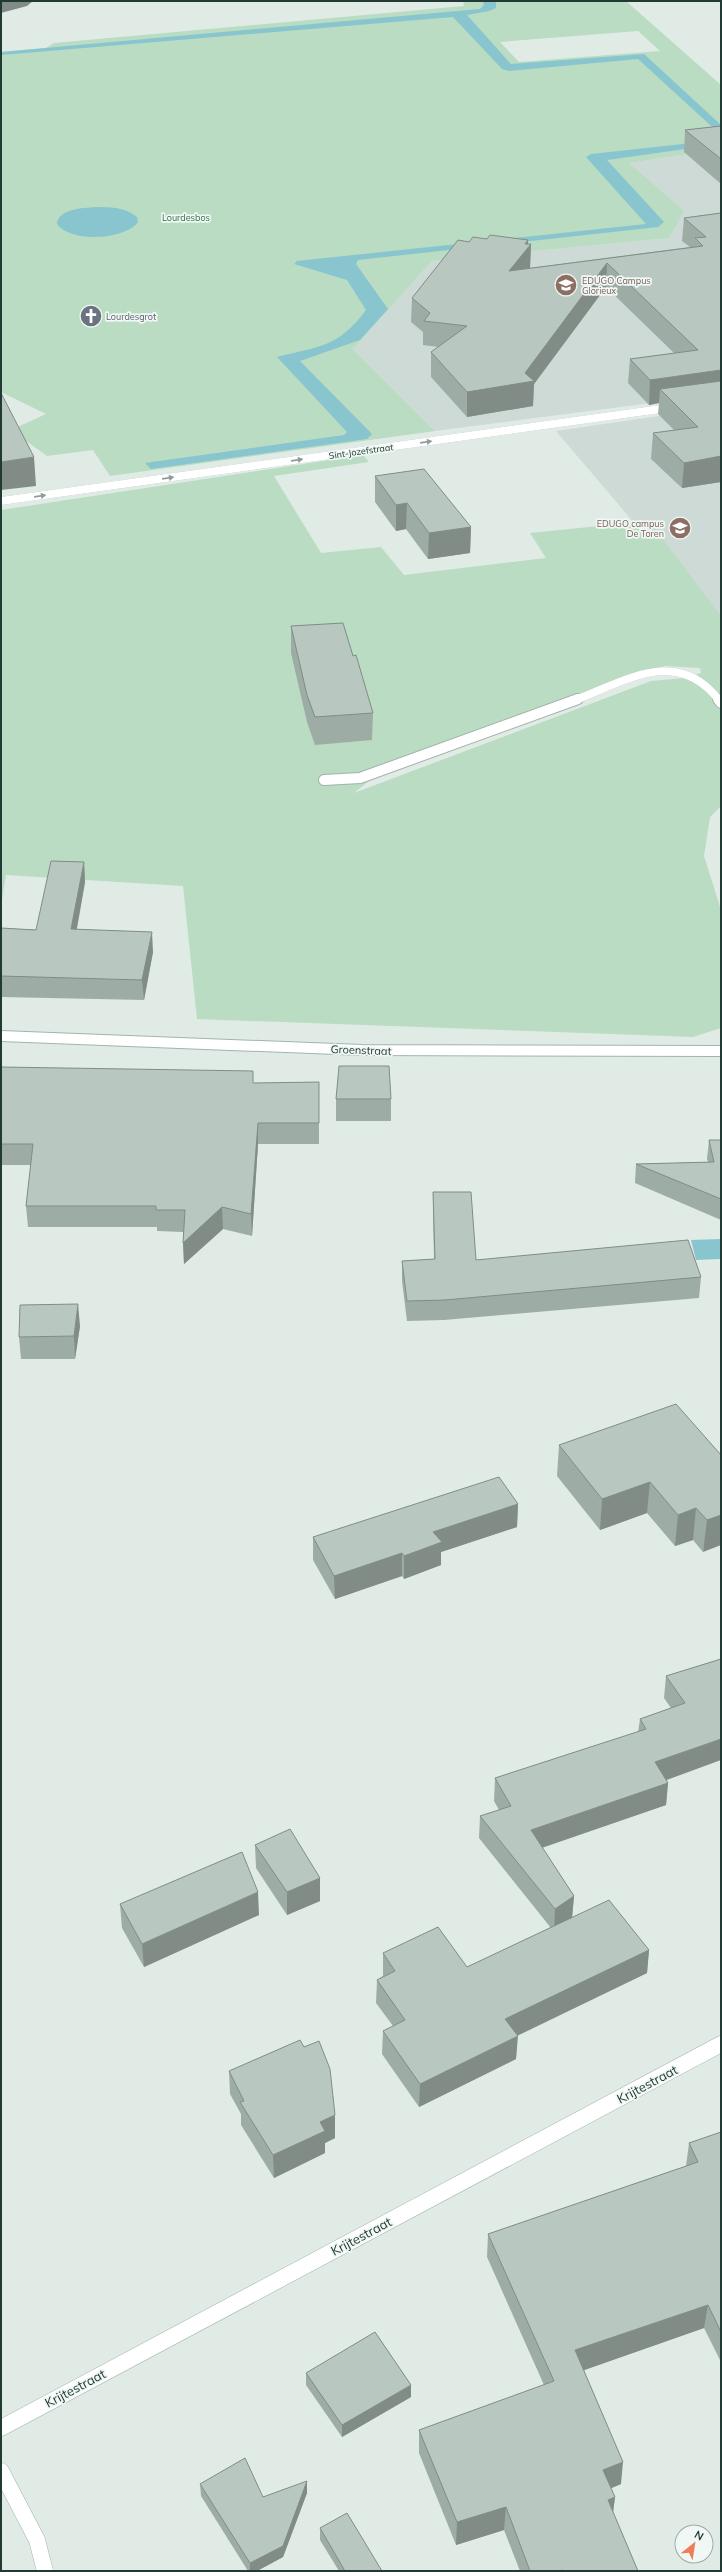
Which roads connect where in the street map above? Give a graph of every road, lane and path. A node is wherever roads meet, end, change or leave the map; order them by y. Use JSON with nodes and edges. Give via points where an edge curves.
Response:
{"nodes":[{"id":1,"x":681,"y":406,"type":"edge"},
{"id":2,"x":1,"y":501,"type":"edge"},
{"id":3,"x":721,"y":703,"type":"edge"},
{"id":4,"x":324,"y":780,"type":"dead end"},
{"id":5,"x":1,"y":1036,"type":"edge"},
{"id":6,"x":721,"y":1052,"type":"edge"},
{"id":7,"x":721,"y":2044,"type":"edge"},
{"id":8,"x":1,"y":2428,"type":"edge"},
{"id":9,"x":1,"y":2471,"type":"edge"},
{"id":10,"x":45,"y":2571,"type":"edge"}],
"edges":[{"from":2,"to":1,"type":"street","name":"Sint-Jozefstraat","one_way":true},
{"from":3,"to":4,"type":"street","via":[[708,685],[698,677],[685,672],[657,670],[360,778]]},
{"from":5,"to":6,"type":"street","name":"Groenstraat","via":[[362,1050]]},
{"from":7,"to":8,"type":"street","name":"Krijtestraat"},
{"from":9,"to":10,"type":"street","via":[[37,2540]]}]}
